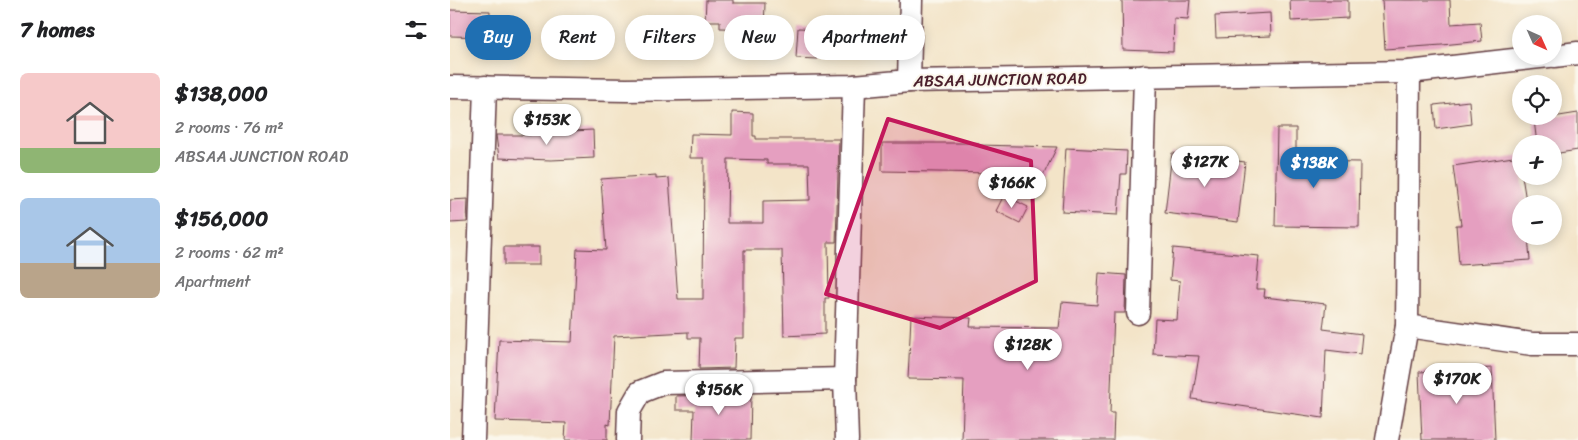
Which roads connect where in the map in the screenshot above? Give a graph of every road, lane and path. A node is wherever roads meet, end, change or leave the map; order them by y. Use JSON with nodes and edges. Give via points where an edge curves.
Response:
{"nodes":[{"id":1,"x":911,"y":0,"type":"edge"},
{"id":2,"x":1578,"y":53,"type":"edge"},
{"id":3,"x":1562,"y":55,"type":"edge"},
{"id":4,"x":1512,"y":60,"type":"edge"},
{"id":5,"x":1409,"y":72,"type":"junction"},
{"id":6,"x":1145,"y":76,"type":"junction"},
{"id":7,"x":909,"y":81,"type":"junction"},
{"id":8,"x":854,"y":86,"type":"junction"},
{"id":9,"x":450,"y":87,"type":"edge"},
{"id":10,"x":485,"y":87,"type":"junction"},
{"id":11,"x":1138,"y":313,"type":"dead end"},
{"id":12,"x":1407,"y":326,"type":"junction"},
{"id":13,"x":1578,"y":344,"type":"edge"},
{"id":14,"x":845,"y":379,"type":"junction"},
{"id":15,"x":473,"y":440,"type":"edge"},
{"id":16,"x":628,"y":440,"type":"edge"},
{"id":17,"x":847,"y":440,"type":"edge"},
{"id":18,"x":1387,"y":440,"type":"edge"}],
"edges":[{"from":1,"to":7,"type":"street"},
{"from":2,"to":3,"type":"street"},
{"from":4,"to":5,"type":"street","name":"ABSAA JUNCTION ROAD"},
{"from":5,"to":6,"type":"street","name":"ABSAA JUNCTION ROAD"},
{"from":5,"to":12,"type":"street"},
{"from":6,"to":7,"type":"street","name":"ABSAA JUNCTION ROAD"},
{"from":6,"to":11,"type":"street"},
{"from":7,"to":8,"type":"street","name":"ABSAA JUNCTION ROAD"},
{"from":8,"to":10,"type":"street","name":"ABSAA JUNCTION ROAD","via":[[627,90]]},
{"from":8,"to":14,"type":"street"},
{"from":9,"to":10,"type":"street","name":"ABSAA JUNCTION ROAD"},
{"from":10,"to":15,"type":"street"},
{"from":12,"to":13,"type":"street","via":[[1532,344]]},
{"from":12,"to":18,"type":"street"},
{"from":14,"to":16,"type":"street","via":[[663,383],[640,392],[629,411]]},
{"from":14,"to":17,"type":"street"}]}
